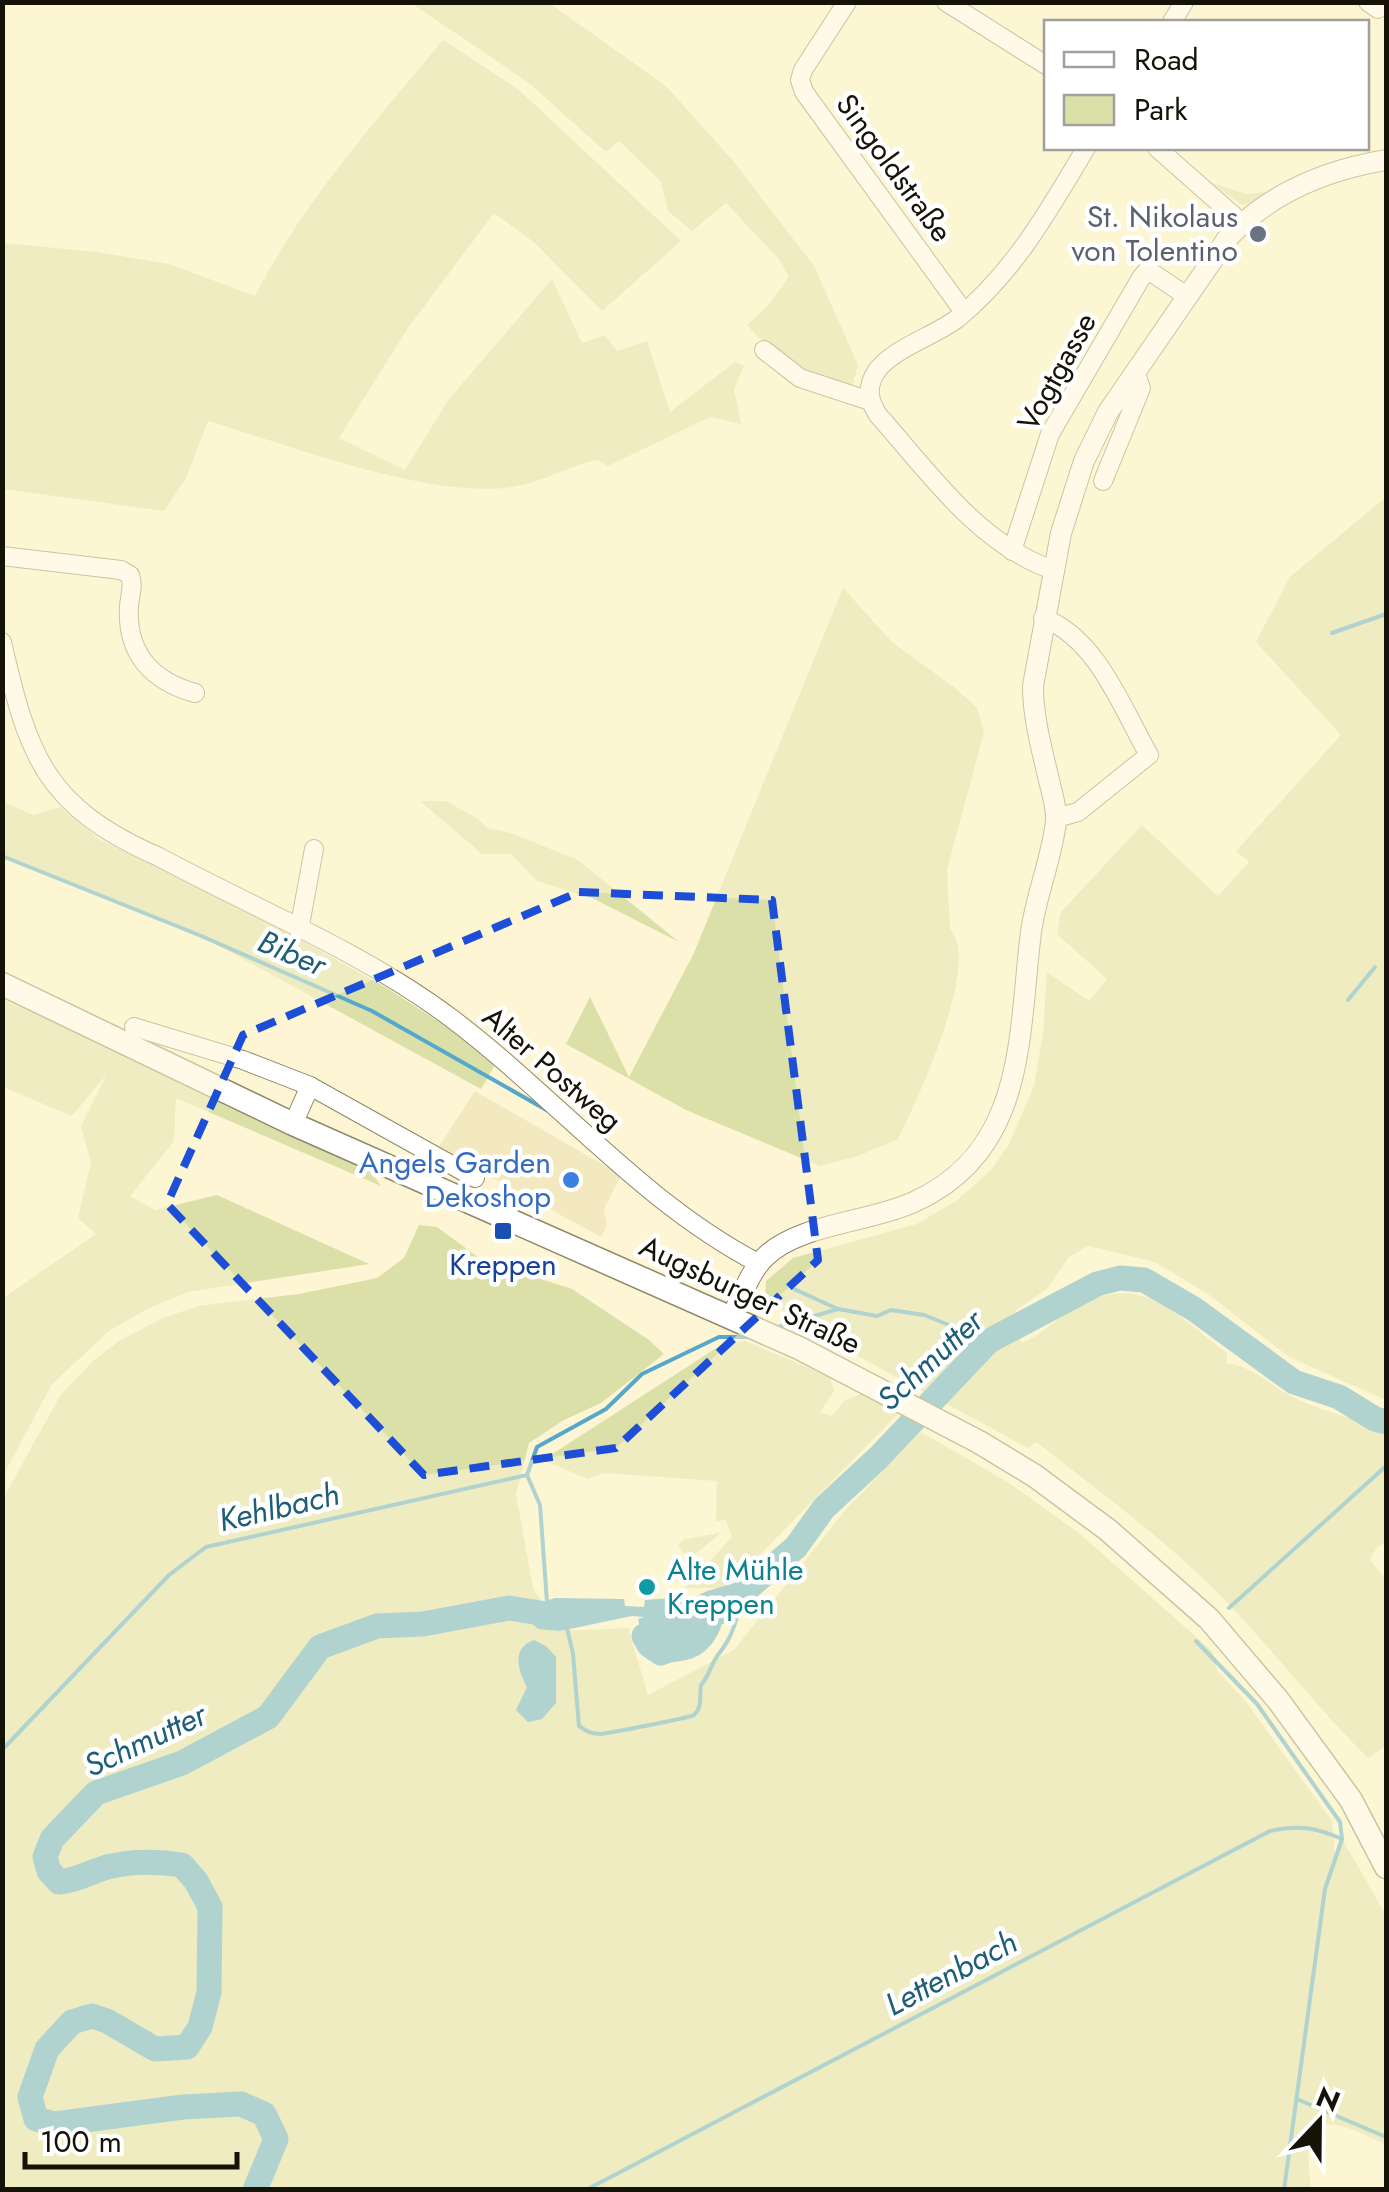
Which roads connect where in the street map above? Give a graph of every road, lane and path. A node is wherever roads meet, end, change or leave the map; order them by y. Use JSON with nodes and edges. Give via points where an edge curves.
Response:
{"nodes":[{"id":1,"x":847,"y":2,"type":"edge"},
{"id":2,"x":946,"y":2,"type":"edge"},
{"id":3,"x":1368,"y":2,"type":"edge"},
{"id":4,"x":1384,"y":2,"type":"edge"},
{"id":5,"x":1044,"y":65,"type":"edge"},
{"id":6,"x":1085,"y":150,"type":"edge"},
{"id":7,"x":1160,"y":150,"type":"edge"},
{"id":8,"x":1386,"y":160,"type":"edge"},
{"id":9,"x":1242,"y":223,"type":"junction"},
{"id":10,"x":1188,"y":297,"type":"junction"},
{"id":11,"x":964,"y":312,"type":"junction"},
{"id":12,"x":764,"y":350,"type":"dead end"},
{"id":13,"x":1136,"y":370,"type":"junction"},
{"id":14,"x":870,"y":402,"type":"junction"},
{"id":15,"x":1102,"y":481,"type":"dead end"},
{"id":16,"x":1012,"y":551,"type":"junction"},
{"id":17,"x":2,"y":556,"type":"edge"},
{"id":18,"x":1052,"y":570,"type":"junction"},
{"id":19,"x":1044,"y":618,"type":"junction"},
{"id":20,"x":2,"y":642,"type":"edge"},
{"id":21,"x":194,"y":693,"type":"dead end"},
{"id":22,"x":1056,"y":818,"type":"junction"},
{"id":23,"x":314,"y":849,"type":"dead end"},
{"id":24,"x":298,"y":930,"type":"junction"},
{"id":25,"x":2,"y":984,"type":"edge"},
{"id":26,"x":134,"y":1027,"type":"dead end"},
{"id":27,"x":310,"y":1086,"type":"junction"},
{"id":28,"x":293,"y":1124,"type":"junction"},
{"id":29,"x":475,"y":1178,"type":"dead end"},
{"id":30,"x":760,"y":1264,"type":"junction"},
{"id":31,"x":736,"y":1319,"type":"junction"},
{"id":32,"x":1386,"y":1867,"type":"edge"}],
"edges":[{"from":1,"to":11,"type":"street","name":"Singoldstraße","via":[[803,70],[804,92]]},
{"from":2,"to":5,"type":"street"},
{"from":3,"to":4,"type":"street","via":[[1378,9]]},
{"from":6,"to":11,"type":"street","via":[[1002,278]]},
{"from":7,"to":9,"type":"street"},
{"from":8,"to":9,"type":"street","via":[[1314,179]]},
{"from":9,"to":10,"type":"street"},
{"from":10,"to":13,"type":"street"},
{"from":10,"to":16,"type":"street","name":"Vogtgasse","via":[[1151,272],[1141,278],[1050,434]]},
{"from":11,"to":14,"type":"street","via":[[887,360],[874,374]]},
{"from":12,"to":14,"type":"street","via":[[800,378]]},
{"from":13,"to":15,"type":"street","via":[[1141,388]]},
{"from":13,"to":18,"type":"street","via":[[1084,461]]},
{"from":14,"to":16,"type":"street","via":[[969,517]]},
{"from":16,"to":18,"type":"street"},
{"from":17,"to":21,"type":"street","via":[[130,575],[136,648],[148,670]]},
{"from":18,"to":19,"type":"street"},
{"from":19,"to":22,"type":"street","via":[[1033,707]]},
{"from":19,"to":22,"type":"street","via":[[1070,632],[1094,660],[1149,755],[1078,812]]},
{"from":20,"to":24,"type":"street","name":"Alter Postweg","via":[[27,738],[61,792],[118,839]]},
{"from":22,"to":30,"type":"street","via":[[1032,928],[1017,1070],[984,1144],[949,1181],[917,1202],[792,1240]]},
{"from":23,"to":24,"type":"street"},
{"from":24,"to":30,"type":"street","name":"Alter Postweg","via":[[453,1020],[649,1190]]},
{"from":25,"to":28,"type":"main road","name":"Augsburger Straße"},
{"from":26,"to":27,"type":"street"},
{"from":27,"to":28,"type":"street"},
{"from":27,"to":29,"type":"street"},
{"from":28,"to":31,"type":"main road","name":"Augsburger Straße"},
{"from":30,"to":31,"type":"street"},
{"from":31,"to":32,"type":"main road","name":"Augsburger Straße","via":[[947,1425],[1035,1476],[1108,1530],[1212,1623],[1278,1700],[1351,1800]]}]}
